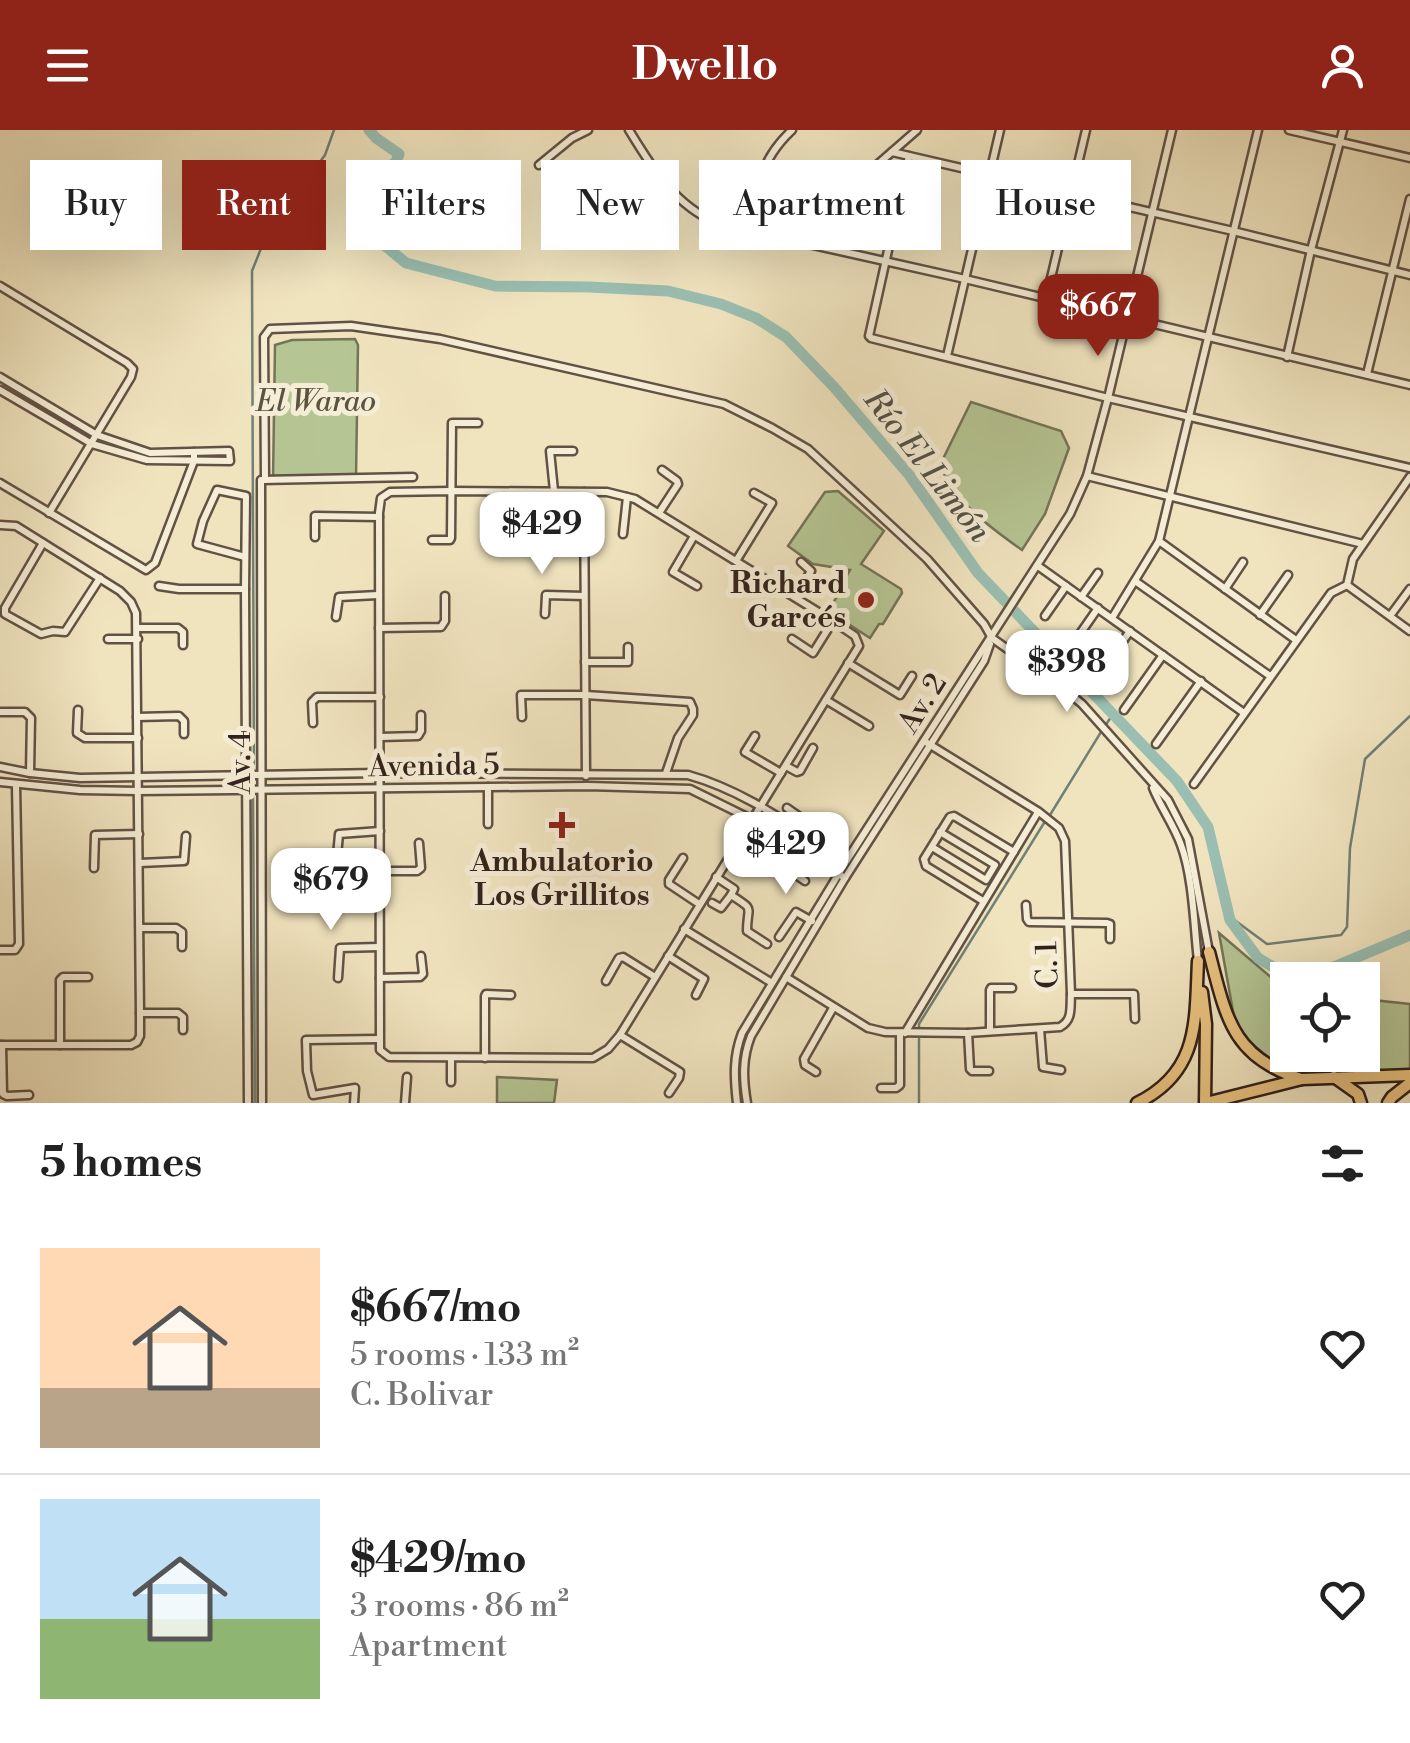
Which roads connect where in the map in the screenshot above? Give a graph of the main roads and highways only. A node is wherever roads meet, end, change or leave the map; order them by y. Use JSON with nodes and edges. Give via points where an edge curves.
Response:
{"nodes":[{"id":1,"x":1210,"y":952,"type":"road end"},
{"id":2,"x":1410,"y":1074,"type":"edge"},
{"id":3,"x":1333,"y":1076,"type":"junction"},
{"id":4,"x":1302,"y":1079,"type":"junction"},
{"id":5,"x":1410,"y":1083,"type":"edge"},
{"id":6,"x":1138,"y":1103,"type":"edge"},
{"id":7,"x":1206,"y":1103,"type":"edge"},
{"id":8,"x":1360,"y":1103,"type":"edge"},
{"id":9,"x":1388,"y":1103,"type":"edge"}],
"edges":[{"from":1,"to":4,"type":"main road","via":[[1234,1033],[1278,1072]]},
{"from":2,"to":3,"type":"main road"},
{"from":3,"to":4,"type":"main road"},
{"from":3,"to":8,"type":"main road"},
{"from":4,"to":7,"type":"main road"},
{"from":5,"to":9,"type":"main road"},
{"from":6,"to":7,"type":"main road","via":[[1184,1062],[1194,1031],[1198,961]]}]}
